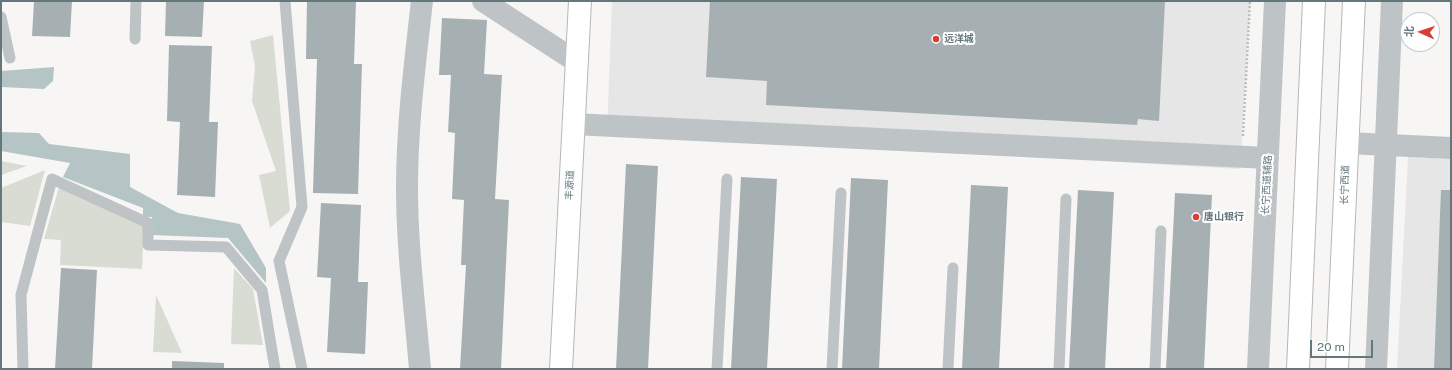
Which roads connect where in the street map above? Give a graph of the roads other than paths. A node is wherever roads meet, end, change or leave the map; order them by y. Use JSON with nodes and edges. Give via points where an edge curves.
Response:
{"nodes":[{"id":1,"x":136,"y":1,"type":"edge"},
{"id":2,"x":286,"y":1,"type":"edge"},
{"id":3,"x":422,"y":1,"type":"edge"},
{"id":4,"x":483,"y":1,"type":"edge"},
{"id":5,"x":580,"y":1,"type":"edge"},
{"id":6,"x":1275,"y":1,"type":"edge"},
{"id":7,"x":1314,"y":1,"type":"edge"},
{"id":8,"x":1354,"y":1,"type":"edge"},
{"id":9,"x":1392,"y":1,"type":"edge"},
{"id":10,"x":1,"y":16,"type":"edge"},
{"id":11,"x":135,"y":39,"type":"dead end"},
{"id":12,"x":10,"y":58,"type":"dead end"},
{"id":13,"x":577,"y":62,"type":"junction"},
{"id":14,"x":573,"y":124,"type":"junction"},
{"id":15,"x":1347,"y":143,"type":"junction"},
{"id":16,"x":1386,"y":145,"type":"junction"},
{"id":17,"x":1451,"y":148,"type":"edge"},
{"id":18,"x":1268,"y":158,"type":"junction"},
{"id":19,"x":727,"y":179,"type":"dead end"},
{"id":20,"x":841,"y":193,"type":"dead end"},
{"id":21,"x":1066,"y":200,"type":"dead end"},
{"id":22,"x":1161,"y":231,"type":"dead end"},
{"id":23,"x":953,"y":268,"type":"dead end"},
{"id":24,"x":23,"y":369,"type":"edge"},
{"id":25,"x":275,"y":369,"type":"edge"},
{"id":26,"x":302,"y":369,"type":"edge"},
{"id":27,"x":420,"y":369,"type":"edge"},
{"id":28,"x":561,"y":369,"type":"edge"},
{"id":29,"x":717,"y":369,"type":"edge"},
{"id":30,"x":832,"y":369,"type":"edge"},
{"id":31,"x":948,"y":369,"type":"edge"},
{"id":32,"x":1058,"y":369,"type":"edge"},
{"id":33,"x":1155,"y":369,"type":"edge"},
{"id":34,"x":1258,"y":369,"type":"edge"},
{"id":35,"x":1298,"y":369,"type":"edge"},
{"id":36,"x":1337,"y":369,"type":"edge"},
{"id":37,"x":1376,"y":369,"type":"edge"}],
"edges":[{"from":1,"to":11,"type":"lane"},
{"from":2,"to":26,"type":"lane","via":[[302,207],[279,261]]},
{"from":3,"to":27,"type":"street","via":[[411,104],[407,187],[409,246]]},
{"from":4,"to":13,"type":"street"},
{"from":5,"to":13,"type":"main road","name":"丰源道"},
{"from":6,"to":18,"type":"street","name":"长宁西道辅路"},
{"from":7,"to":35,"type":"main road"},
{"from":8,"to":15,"type":"main road","name":"长宁西道"},
{"from":9,"to":16,"type":"street"},
{"from":10,"to":12,"type":"lane"},
{"from":13,"to":14,"type":"main road","name":"丰源道"},
{"from":14,"to":18,"type":"street"},
{"from":14,"to":28,"type":"main road","name":"丰源道"},
{"from":15,"to":16,"type":"street"},
{"from":15,"to":36,"type":"main road","name":"长宁西道"},
{"from":16,"to":17,"type":"street"},
{"from":16,"to":37,"type":"street"},
{"from":18,"to":34,"type":"street","name":"长宁西道辅路"},
{"from":19,"to":29,"type":"lane"},
{"from":20,"to":30,"type":"lane"},
{"from":21,"to":32,"type":"lane"},
{"from":22,"to":33,"type":"lane"},
{"from":23,"to":31,"type":"lane"},
{"from":24,"to":25,"type":"lane","via":[[20,295],[52,179],[148,223],[148,245],[226,247],[262,290]]}]}
